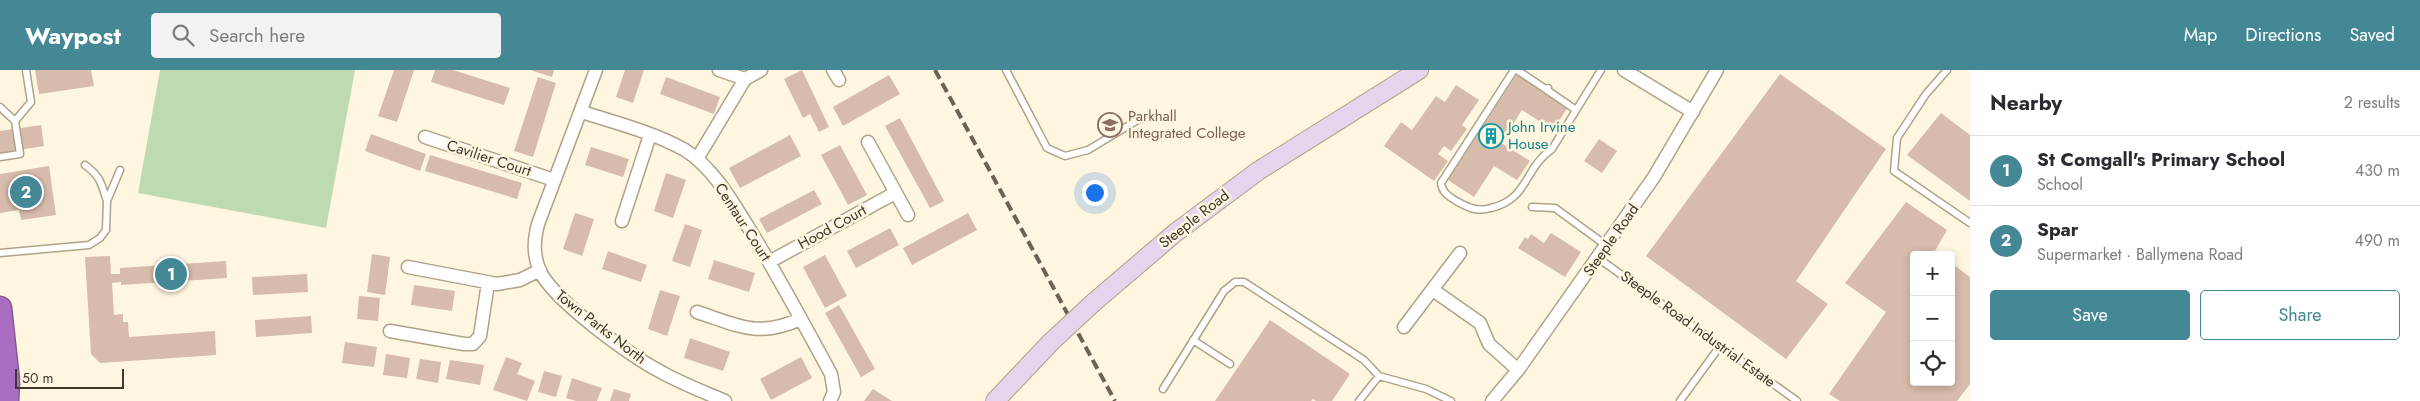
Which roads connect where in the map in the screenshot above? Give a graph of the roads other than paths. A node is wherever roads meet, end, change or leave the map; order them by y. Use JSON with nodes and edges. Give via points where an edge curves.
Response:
{"nodes":[{"id":1,"x":26,"y":70,"type":"edge"},
{"id":2,"x":596,"y":70,"type":"edge"},
{"id":3,"x":719,"y":70,"type":"edge"},
{"id":4,"x":761,"y":70,"type":"edge"},
{"id":5,"x":1006,"y":70,"type":"edge"},
{"id":6,"x":1419,"y":70,"type":"edge"},
{"id":7,"x":1515,"y":70,"type":"edge"},
{"id":8,"x":1600,"y":70,"type":"edge"},
{"id":9,"x":1624,"y":70,"type":"edge"},
{"id":10,"x":1717,"y":70,"type":"edge"},
{"id":11,"x":1947,"y":70,"type":"edge"},
{"id":12,"x":745,"y":80,"type":"junction"},
{"id":13,"x":0,"y":107,"type":"edge"},
{"id":14,"x":1576,"y":110,"type":"junction"},
{"id":15,"x":582,"y":112,"type":"junction"},
{"id":16,"x":1693,"y":112,"type":"junction"},
{"id":17,"x":1141,"y":118,"type":"dead end"},
{"id":18,"x":15,"y":121,"type":"junction"},
{"id":19,"x":650,"y":135,"type":"junction"},
{"id":20,"x":425,"y":137,"type":"dead end"},
{"id":21,"x":868,"y":142,"type":"dead end"},
{"id":22,"x":0,"y":157,"type":"edge"},
{"id":23,"x":696,"y":159,"type":"junction"},
{"id":24,"x":85,"y":165,"type":"dead end"},
{"id":25,"x":120,"y":170,"type":"dead end"},
{"id":26,"x":554,"y":180,"type":"junction"},
{"id":27,"x":895,"y":193,"type":"junction"},
{"id":28,"x":107,"y":202,"type":"junction"},
{"id":29,"x":1532,"y":207,"type":"dead end"},
{"id":30,"x":908,"y":215,"type":"dead end"},
{"id":31,"x":622,"y":221,"type":"dead end"},
{"id":32,"x":1970,"y":223,"type":"edge"},
{"id":33,"x":1607,"y":246,"type":"junction"},
{"id":34,"x":0,"y":253,"type":"edge"},
{"id":35,"x":1460,"y":253,"type":"dead end"},
{"id":36,"x":1598,"y":258,"type":"junction"},
{"id":37,"x":769,"y":262,"type":"junction"},
{"id":38,"x":408,"y":267,"type":"dead end"},
{"id":39,"x":540,"y":270,"type":"junction"},
{"id":40,"x":488,"y":283,"type":"junction"},
{"id":41,"x":1433,"y":290,"type":"junction"},
{"id":42,"x":0,"y":308,"type":"edge"},
{"id":43,"x":697,"y":312,"type":"dead end"},
{"id":44,"x":801,"y":319,"type":"junction"},
{"id":45,"x":1404,"y":327,"type":"dead end"},
{"id":46,"x":390,"y":330,"type":"dead end"},
{"id":47,"x":1193,"y":340,"type":"junction"},
{"id":48,"x":1720,"y":346,"type":"junction"},
{"id":49,"x":1230,"y":364,"type":"dead end"},
{"id":50,"x":1518,"y":370,"type":"junction"},
{"id":51,"x":1379,"y":376,"type":"junction"},
{"id":52,"x":1163,"y":389,"type":"dead end"},
{"id":53,"x":7,"y":391,"type":"edge"},
{"id":54,"x":18,"y":401,"type":"edge"},
{"id":55,"x":725,"y":401,"type":"edge"},
{"id":56,"x":830,"y":401,"type":"edge"},
{"id":57,"x":995,"y":401,"type":"edge"},
{"id":58,"x":1359,"y":401,"type":"edge"},
{"id":59,"x":1451,"y":401,"type":"edge"},
{"id":60,"x":1492,"y":401,"type":"edge"},
{"id":61,"x":1680,"y":401,"type":"edge"},
{"id":62,"x":1797,"y":401,"type":"edge"}],
"edges":[{"from":1,"to":18,"type":"lane","via":[[31,102]]},
{"from":2,"to":15,"type":"street","name":"Town Parks North"},
{"from":3,"to":12,"type":"street"},
{"from":4,"to":12,"type":"street"},
{"from":5,"to":17,"type":"lane","via":[[1047,148],[1065,156],[1088,150]]},
{"from":6,"to":57,"type":"street","name":"Steeple Road","bridge":true,"via":[[1258,171],[1175,233],[1093,303]]},
{"from":7,"to":14,"type":"lane"},
{"from":7,"to":14,"type":"lane","via":[[1441,183],[1445,194],[1469,208],[1482,211],[1513,200],[1542,155],[1552,149]]},
{"from":8,"to":14,"type":"lane"},
{"from":9,"to":16,"type":"street"},
{"from":10,"to":16,"type":"street","name":"Steeple Road"},
{"from":11,"to":32,"type":"lane","via":[[1926,94],[1897,138],[1894,170]]},
{"from":12,"to":23,"type":"street"},
{"from":13,"to":18,"type":"lane"},
{"from":15,"to":19,"type":"street","name":"Centaur Court"},
{"from":15,"to":26,"type":"street","name":"Town Parks North"},
{"from":16,"to":33,"type":"street","name":"Steeple Road"},
{"from":18,"to":22,"type":"lane","via":[[20,154]]},
{"from":19,"to":23,"type":"street","name":"Centaur Court"},
{"from":19,"to":31,"type":"street"},
{"from":20,"to":26,"type":"street","name":"Cavilier Court"},
{"from":21,"to":27,"type":"street"},
{"from":23,"to":37,"type":"street","name":"Centaur Court","via":[[738,210]]},
{"from":24,"to":28,"type":"lane","via":[[97,173]]},
{"from":25,"to":28,"type":"lane"},
{"from":26,"to":39,"type":"street","name":"Town Parks North","via":[[535,235],[534,249]]},
{"from":27,"to":30,"type":"street"},
{"from":27,"to":37,"type":"street","name":"Hood Court"},
{"from":28,"to":34,"type":"lane","via":[[106,230],[93,243]]},
{"from":29,"to":33,"type":"lane","via":[[1555,208]]},
{"from":33,"to":36,"type":"street","name":"Steeple Road"},
{"from":35,"to":41,"type":"street"},
{"from":36,"to":48,"type":"lane","name":"Steeple Road Industrial Estate"},
{"from":36,"to":50,"type":"street","name":"Steeple Road"},
{"from":37,"to":44,"type":"street","name":"Centaur Court"},
{"from":38,"to":40,"type":"street"},
{"from":39,"to":40,"type":"street","via":[[513,282]]},
{"from":39,"to":55,"type":"street","name":"Town Parks North","via":[[566,301],[639,358],[662,373]]},
{"from":40,"to":46,"type":"street","via":[[480,336],[473,344]]},
{"from":41,"to":45,"type":"street"},
{"from":41,"to":50,"type":"street","via":[[1480,323],[1489,344]]},
{"from":42,"to":53,"type":"highway"},
{"from":43,"to":44,"type":"street","via":[[760,331],[774,330]]},
{"from":44,"to":56,"type":"street","name":"Centaur Court","via":[[831,374],[834,392]]},
{"from":47,"to":49,"type":"lane"},
{"from":47,"to":51,"type":"lane","via":[[1224,291],[1235,282],[1244,282],[1364,360]]},
{"from":47,"to":52,"type":"lane"},
{"from":48,"to":61,"type":"lane"},
{"from":48,"to":62,"type":"lane","name":"Steeple Road Industrial Estate"},
{"from":50,"to":60,"type":"street","name":"Steeple Road"},
{"from":51,"to":58,"type":"lane"},
{"from":51,"to":59,"type":"lane","via":[[1426,388]]},
{"from":53,"to":54,"type":"highway"}]}
